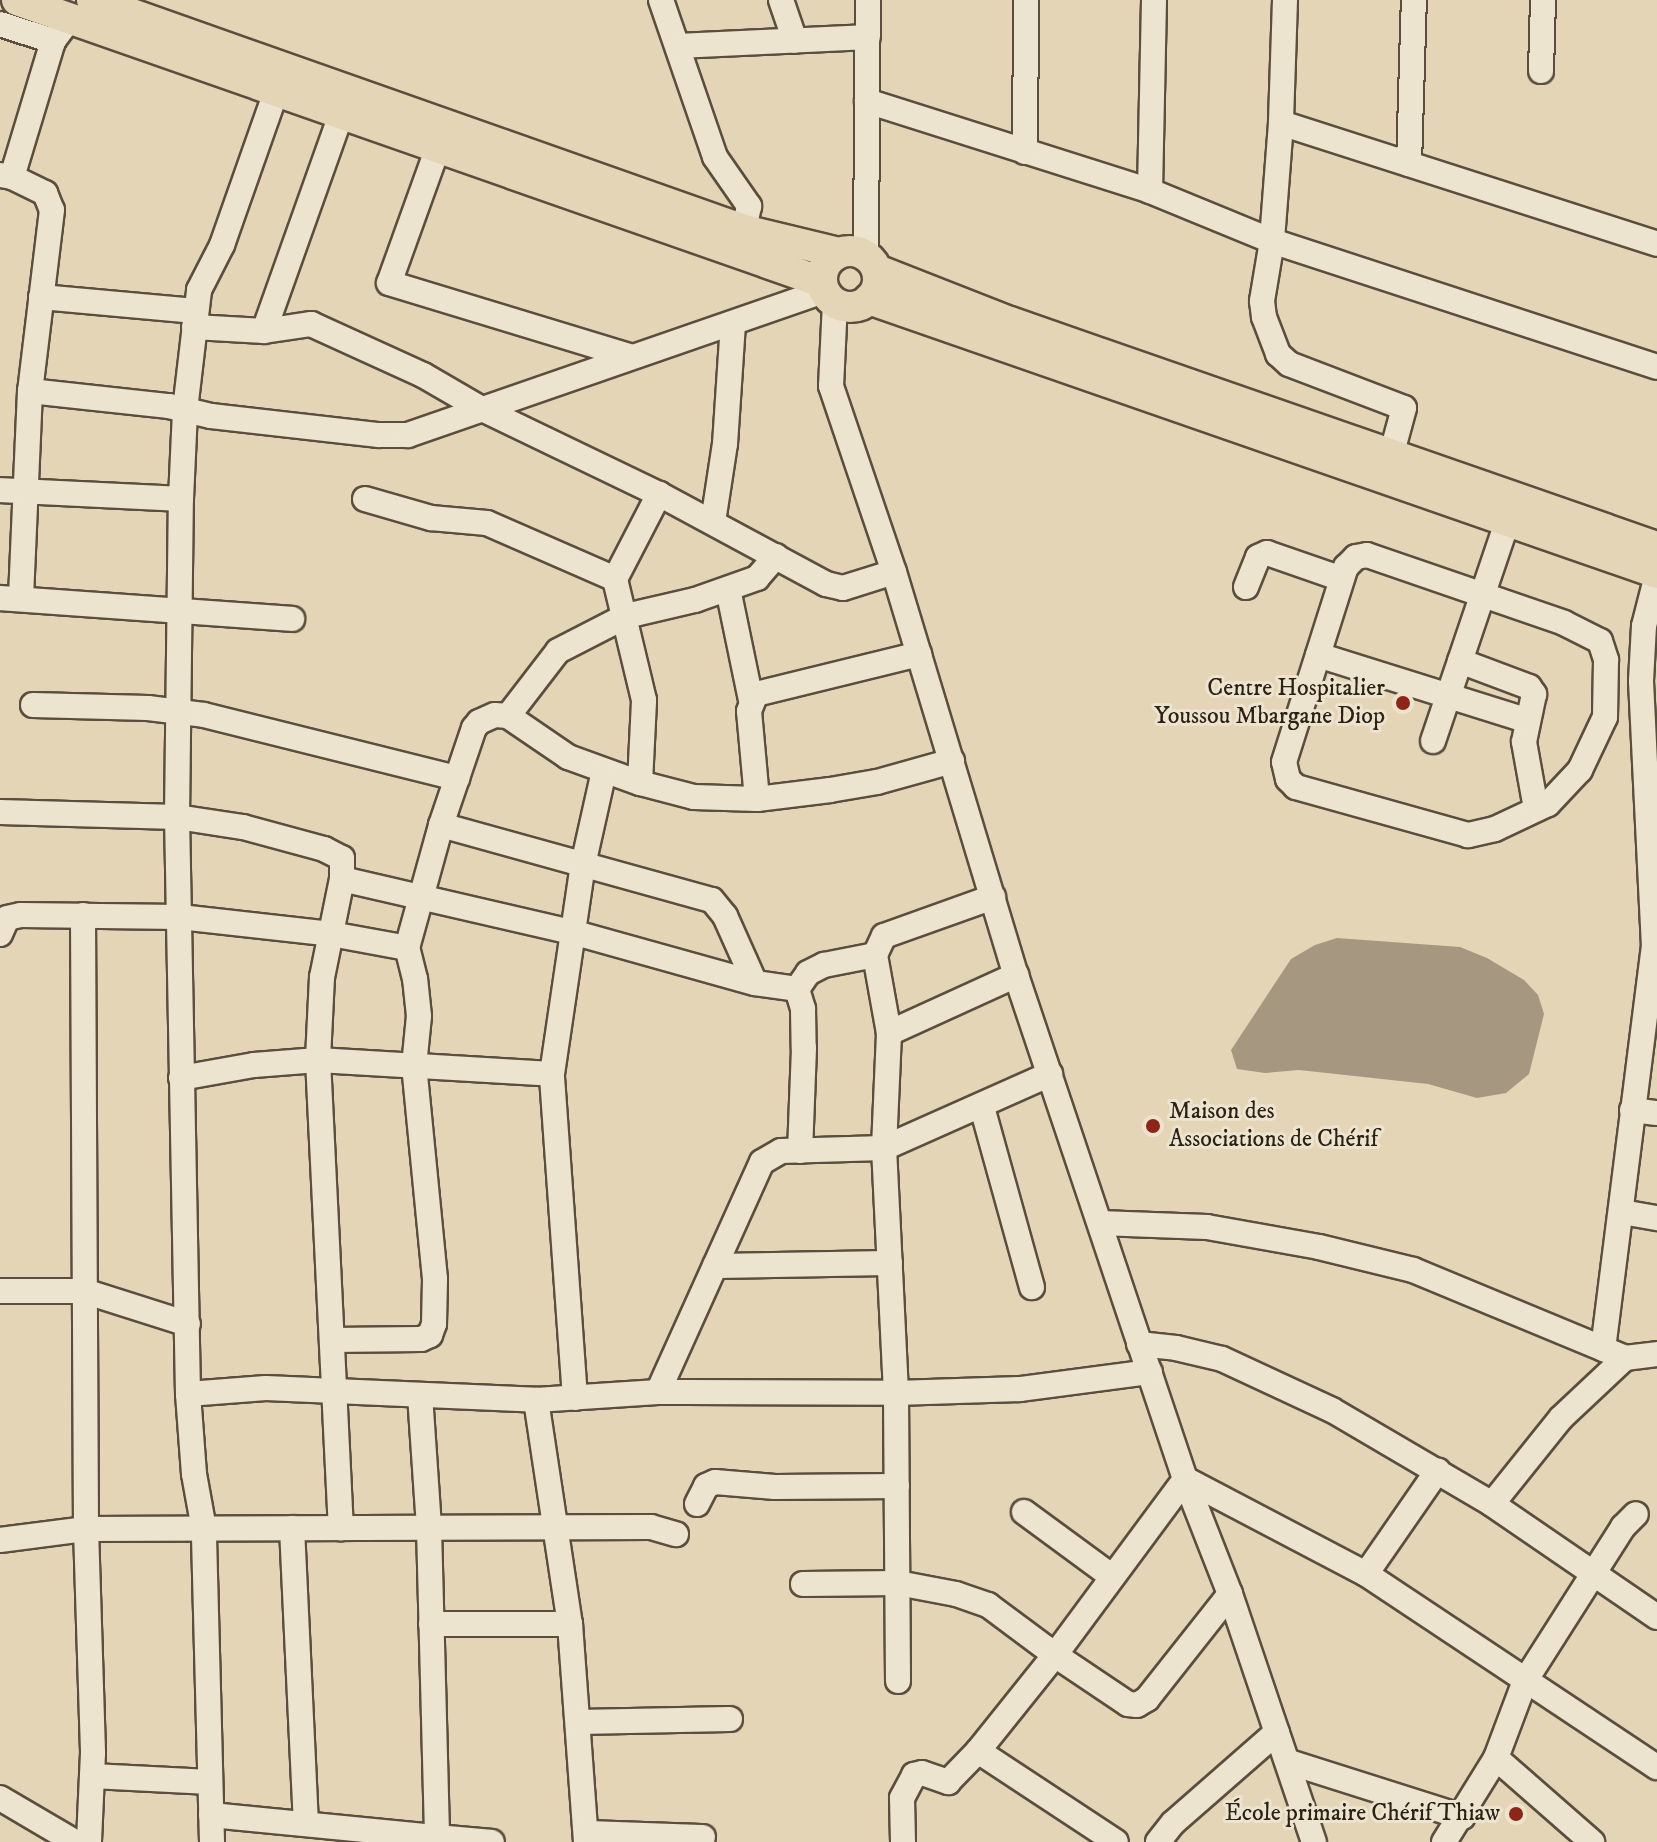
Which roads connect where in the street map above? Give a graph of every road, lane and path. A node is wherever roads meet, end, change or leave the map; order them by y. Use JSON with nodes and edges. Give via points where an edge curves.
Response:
{"nodes":[{"id":1,"x":17,"y":0,"type":"edge"},
{"id":2,"x":661,"y":0,"type":"edge"},
{"id":3,"x":781,"y":0,"type":"edge"},
{"id":4,"x":868,"y":0,"type":"edge"},
{"id":5,"x":1026,"y":0,"type":"edge"},
{"id":6,"x":1154,"y":0,"type":"edge"},
{"id":7,"x":1285,"y":0,"type":"edge"},
{"id":8,"x":1414,"y":0,"type":"edge"},
{"id":9,"x":1543,"y":0,"type":"edge"},
{"id":10,"x":71,"y":20,"type":"edge"},
{"id":11,"x":0,"y":24,"type":"edge"},
{"id":12,"x":868,"y":37,"type":"junction"},
{"id":13,"x":795,"y":41,"type":"junction"},
{"id":14,"x":679,"y":46,"type":"junction"},
{"id":15,"x":1541,"y":71,"type":"dead end"},
{"id":16,"x":276,"y":92,"type":"junction"},
{"id":17,"x":867,"y":101,"type":"junction"},
{"id":18,"x":341,"y":115,"type":"junction"},
{"id":19,"x":1281,"y":123,"type":"junction"},
{"id":20,"x":437,"y":150,"type":"junction"},
{"id":21,"x":1025,"y":152,"type":"junction"},
{"id":22,"x":1409,"y":164,"type":"junction"},
{"id":23,"x":6,"y":176,"type":"edge"},
{"id":24,"x":1150,"y":191,"type":"junction"},
{"id":25,"x":744,"y":230,"type":"junction"},
{"id":26,"x":1272,"y":241,"type":"junction"},
{"id":27,"x":1657,"y":244,"type":"edge"},
{"id":28,"x":863,"y":269,"type":"junction"},
{"id":29,"x":827,"y":292,"type":"junction"},
{"id":30,"x":41,"y":297,"type":"junction"},
{"id":31,"x":194,"y":319,"type":"junction"},
{"id":32,"x":733,"y":324,"type":"junction"},
{"id":33,"x":264,"y":331,"type":"junction"},
{"id":34,"x":629,"y":356,"type":"junction"},
{"id":35,"x":1657,"y":367,"type":"edge"},
{"id":36,"x":30,"y":391,"type":"junction"},
{"id":37,"x":480,"y":408,"type":"junction"},
{"id":38,"x":185,"y":410,"type":"junction"},
{"id":39,"x":1391,"y":456,"type":"junction"},
{"id":40,"x":0,"y":490,"type":"edge"},
{"id":41,"x":26,"y":491,"type":"junction"},
{"id":42,"x":659,"y":494,"type":"junction"},
{"id":43,"x":181,"y":499,"type":"junction"},
{"id":44,"x":365,"y":499,"type":"dead end"},
{"id":45,"x":1511,"y":510,"type":"junction"},
{"id":46,"x":713,"y":522,"type":"junction"},
{"id":47,"x":1657,"y":547,"type":"edge"},
{"id":48,"x":776,"y":556,"type":"junction"},
{"id":49,"x":894,"y":572,"type":"junction"},
{"id":50,"x":1657,"y":574,"type":"edge"},
{"id":51,"x":615,"y":579,"type":"junction"},
{"id":52,"x":1342,"y":579,"type":"junction"},
{"id":53,"x":1246,"y":587,"type":"dead end"},
{"id":54,"x":728,"y":589,"type":"junction"},
{"id":55,"x":1482,"y":595,"type":"junction"},
{"id":56,"x":11,"y":598,"type":"edge"},
{"id":57,"x":177,"y":609,"type":"junction"},
{"id":58,"x":626,"y":616,"type":"junction"},
{"id":59,"x":292,"y":619,"type":"dead end"},
{"id":60,"x":1651,"y":624,"type":"edge"},
{"id":61,"x":919,"y":654,"type":"junction"},
{"id":62,"x":1318,"y":655,"type":"junction"},
{"id":63,"x":1460,"y":661,"type":"junction"},
{"id":64,"x":1448,"y":696,"type":"junction"},
{"id":65,"x":751,"y":700,"type":"junction"},
{"id":66,"x":33,"y":705,"type":"dead end"},
{"id":67,"x":178,"y":711,"type":"junction"},
{"id":68,"x":508,"y":716,"type":"junction"},
{"id":69,"x":1528,"y":721,"type":"junction"},
{"id":70,"x":1433,"y":741,"type":"dead end"},
{"id":71,"x":952,"y":761,"type":"junction"},
{"id":72,"x":604,"y":771,"type":"junction"},
{"id":73,"x":457,"y":778,"type":"junction"},
{"id":74,"x":640,"y":783,"type":"junction"},
{"id":75,"x":757,"y":799,"type":"junction"},
{"id":76,"x":1536,"y":809,"type":"junction"},
{"id":77,"x":0,"y":812,"type":"edge"},
{"id":78,"x":177,"y":817,"type":"junction"},
{"id":79,"x":441,"y":825,"type":"junction"},
{"id":80,"x":583,"y":865,"type":"junction"},
{"id":81,"x":342,"y":879,"type":"junction"},
{"id":82,"x":420,"y":896,"type":"junction"},
{"id":83,"x":993,"y":897,"type":"junction"},
{"id":84,"x":83,"y":915,"type":"junction"},
{"id":85,"x":180,"y":917,"type":"junction"},
{"id":86,"x":572,"y":932,"type":"junction"},
{"id":87,"x":0,"y":934,"type":"edge"},
{"id":88,"x":331,"y":934,"type":"junction"},
{"id":89,"x":407,"y":948,"type":"junction"},
{"id":90,"x":875,"y":955,"type":"junction"},
{"id":91,"x":1016,"y":975,"type":"junction"},
{"id":92,"x":755,"y":983,"type":"junction"},
{"id":93,"x":797,"y":989,"type":"junction"},
{"id":94,"x":1650,"y":1017,"type":"edge"},
{"id":95,"x":889,"y":1033,"type":"junction"},
{"id":96,"x":318,"y":1060,"type":"junction"},
{"id":97,"x":414,"y":1066,"type":"junction"},
{"id":98,"x":552,"y":1074,"type":"junction"},
{"id":99,"x":1050,"y":1074,"type":"junction"},
{"id":100,"x":181,"y":1078,"type":"junction"},
{"id":101,"x":982,"y":1107,"type":"junction"},
{"id":102,"x":1632,"y":1110,"type":"junction"},
{"id":103,"x":1657,"y":1113,"type":"edge"},
{"id":104,"x":884,"y":1148,"type":"junction"},
{"id":105,"x":800,"y":1151,"type":"junction"},
{"id":106,"x":1622,"y":1212,"type":"junction"},
{"id":107,"x":1657,"y":1218,"type":"edge"},
{"id":108,"x":1100,"y":1223,"type":"junction"},
{"id":109,"x":890,"y":1263,"type":"junction"},
{"id":110,"x":715,"y":1266,"type":"junction"},
{"id":111,"x":1032,"y":1287,"type":"dead end"},
{"id":112,"x":0,"y":1291,"type":"edge"},
{"id":113,"x":84,"y":1291,"type":"junction"},
{"id":114,"x":188,"y":1324,"type":"junction"},
{"id":115,"x":332,"y":1340,"type":"junction"},
{"id":116,"x":1139,"y":1344,"type":"junction"},
{"id":117,"x":1614,"y":1353,"type":"junction"},
{"id":118,"x":1657,"y":1354,"type":"edge"},
{"id":119,"x":1150,"y":1372,"type":"junction"},
{"id":120,"x":335,"y":1392,"type":"junction"},
{"id":121,"x":658,"y":1392,"type":"junction"},
{"id":122,"x":896,"y":1393,"type":"junction"},
{"id":123,"x":188,"y":1394,"type":"junction"},
{"id":124,"x":420,"y":1395,"type":"junction"},
{"id":125,"x":575,"y":1398,"type":"junction"},
{"id":126,"x":536,"y":1400,"type":"junction"},
{"id":127,"x":1438,"y":1470,"type":"junction"},
{"id":128,"x":1185,"y":1479,"type":"junction"},
{"id":129,"x":897,"y":1486,"type":"junction"},
{"id":130,"x":697,"y":1504,"type":"dead end"},
{"id":131,"x":1492,"y":1504,"type":"junction"},
{"id":132,"x":1024,"y":1512,"type":"dead end"},
{"id":133,"x":1636,"y":1514,"type":"dead end"},
{"id":134,"x":553,"y":1526,"type":"junction"},
{"id":135,"x":292,"y":1528,"type":"junction"},
{"id":136,"x":341,"y":1528,"type":"junction"},
{"id":137,"x":429,"y":1528,"type":"junction"},
{"id":138,"x":86,"y":1529,"type":"junction"},
{"id":139,"x":204,"y":1529,"type":"junction"},
{"id":140,"x":676,"y":1534,"type":"dead end"},
{"id":141,"x":0,"y":1540,"type":"edge"},
{"id":142,"x":1366,"y":1574,"type":"junction"},
{"id":143,"x":1594,"y":1574,"type":"junction"},
{"id":144,"x":1111,"y":1576,"type":"junction"},
{"id":145,"x":898,"y":1583,"type":"junction"},
{"id":146,"x":803,"y":1584,"type":"dead end"},
{"id":147,"x":1230,"y":1594,"type":"junction"},
{"id":148,"x":1657,"y":1617,"type":"edge"},
{"id":149,"x":431,"y":1624,"type":"junction"},
{"id":150,"x":570,"y":1624,"type":"junction"},
{"id":151,"x":1055,"y":1655,"type":"junction"},
{"id":152,"x":898,"y":1681,"type":"dead end"},
{"id":153,"x":1525,"y":1681,"type":"junction"},
{"id":154,"x":730,"y":1719,"type":"dead end"},
{"id":155,"x":578,"y":1722,"type":"junction"},
{"id":156,"x":1277,"y":1732,"type":"junction"},
{"id":157,"x":978,"y":1751,"type":"junction"},
{"id":158,"x":1496,"y":1758,"type":"junction"},
{"id":159,"x":1289,"y":1762,"type":"junction"},
{"id":160,"x":1657,"y":1767,"type":"edge"},
{"id":161,"x":92,"y":1776,"type":"junction"},
{"id":162,"x":210,"y":1782,"type":"junction"},
{"id":163,"x":0,"y":1798,"type":"edge"},
{"id":164,"x":211,"y":1815,"type":"junction"},
{"id":165,"x":1462,"y":1817,"type":"junction"},
{"id":166,"x":306,"y":1824,"type":"junction"},
{"id":167,"x":337,"y":1835,"type":"edge"},
{"id":168,"x":437,"y":1837,"type":"junction"},
{"id":169,"x":586,"y":1837,"type":"edge"},
{"id":170,"x":703,"y":1837,"type":"dead end"},
{"id":171,"x":75,"y":1842,"type":"edge"},
{"id":172,"x":89,"y":1842,"type":"edge"},
{"id":173,"x":212,"y":1842,"type":"edge"},
{"id":174,"x":492,"y":1842,"type":"edge"},
{"id":175,"x":903,"y":1842,"type":"edge"},
{"id":176,"x":1116,"y":1842,"type":"edge"},
{"id":177,"x":1158,"y":1842,"type":"edge"},
{"id":178,"x":1314,"y":1842,"type":"edge"},
{"id":179,"x":1444,"y":1842,"type":"edge"},
{"id":180,"x":1592,"y":1842,"type":"edge"}],
"edges":[{"from":1,"to":10,"type":"main road"},
{"from":2,"to":14,"type":"street"},
{"from":3,"to":13,"type":"street"},
{"from":4,"to":12,"type":"street"},
{"from":5,"to":21,"type":"street"},
{"from":6,"to":24,"type":"street"},
{"from":7,"to":19,"type":"street"},
{"from":8,"to":22,"type":"street"},
{"from":9,"to":15,"type":"street"},
{"from":10,"to":11,"type":"street"},
{"from":10,"to":16,"type":"main road"},
{"from":10,"to":23,"type":"street","via":[[30,129]]},
{"from":10,"to":25,"type":"main road"},
{"from":12,"to":13,"type":"street"},
{"from":12,"to":17,"type":"street"},
{"from":13,"to":14,"type":"street"},
{"from":14,"to":25,"type":"street","via":[[715,157],[749,206]]},
{"from":16,"to":18,"type":"main road"},
{"from":16,"to":31,"type":"street","via":[[222,245],[204,275]]},
{"from":17,"to":21,"type":"street"},
{"from":17,"to":28,"type":"street"},
{"from":18,"to":20,"type":"main road"},
{"from":18,"to":33,"type":"street"},
{"from":19,"to":22,"type":"street"},
{"from":19,"to":26,"type":"street"},
{"from":20,"to":29,"type":"main road"},
{"from":20,"to":34,"type":"street","via":[[389,283]]},
{"from":21,"to":24,"type":"street"},
{"from":22,"to":27,"type":"street"},
{"from":23,"to":30,"type":"street","via":[[51,200]]},
{"from":24,"to":26,"type":"street"},
{"from":25,"to":28,"type":"main road"},
{"from":26,"to":35,"type":"street"},
{"from":26,"to":39,"type":"street","via":[[1262,301],[1278,354],[1337,385],[1404,408]]},
{"from":28,"to":29,"type":"main road","via":[[823,270]]},
{"from":28,"to":29,"type":"main road","via":[[853,306]]},
{"from":28,"to":39,"type":"main road"},
{"from":28,"to":45,"type":"main road"},
{"from":29,"to":32,"type":"street"},
{"from":29,"to":49,"type":"street","via":[[831,386]]},
{"from":30,"to":31,"type":"street"},
{"from":30,"to":36,"type":"street"},
{"from":31,"to":33,"type":"street"},
{"from":31,"to":38,"type":"street"},
{"from":32,"to":34,"type":"street"},
{"from":32,"to":46,"type":"street"},
{"from":33,"to":37,"type":"street","via":[[311,324],[423,375]]},
{"from":34,"to":37,"type":"street"},
{"from":36,"to":38,"type":"street"},
{"from":36,"to":41,"type":"street"},
{"from":37,"to":38,"type":"street","via":[[424,431],[379,435]]},
{"from":37,"to":42,"type":"street"},
{"from":38,"to":43,"type":"street"},
{"from":39,"to":45,"type":"main road"},
{"from":40,"to":41,"type":"street"},
{"from":41,"to":43,"type":"street"},
{"from":41,"to":56,"type":"street"},
{"from":42,"to":46,"type":"street"},
{"from":42,"to":51,"type":"street"},
{"from":43,"to":57,"type":"street"},
{"from":44,"to":51,"type":"street","via":[[431,518],[487,523]]},
{"from":45,"to":47,"type":"main road"},
{"from":45,"to":50,"type":"main road"},
{"from":45,"to":55,"type":"street"},
{"from":46,"to":48,"type":"street"},
{"from":48,"to":49,"type":"street","via":[[835,587]]},
{"from":48,"to":54,"type":"street","via":[[763,575]]},
{"from":49,"to":61,"type":"street"},
{"from":50,"to":60,"type":"street"},
{"from":51,"to":58,"type":"street"},
{"from":52,"to":53,"type":"street","via":[[1267,553],[1258,557]]},
{"from":52,"to":55,"type":"street","via":[[1356,557],[1367,555]]},
{"from":52,"to":62,"type":"street"},
{"from":54,"to":58,"type":"street"},
{"from":54,"to":65,"type":"street"},
{"from":55,"to":63,"type":"street"},
{"from":55,"to":76,"type":"street","via":[[1589,634],[1604,648],[1605,717],[1597,737],[1564,791]]},
{"from":56,"to":57,"type":"street"},
{"from":57,"to":59,"type":"street"},
{"from":57,"to":67,"type":"street"},
{"from":58,"to":68,"type":"street","via":[[551,656]]},
{"from":58,"to":74,"type":"street","via":[[644,700]]},
{"from":60,"to":94,"type":"street","via":[[1642,724],[1654,947]]},
{"from":61,"to":65,"type":"street","via":[[759,692]]},
{"from":61,"to":71,"type":"street"},
{"from":62,"to":64,"type":"street"},
{"from":62,"to":76,"type":"street","via":[[1284,762],[1296,787],[1468,835],[1495,829]]},
{"from":63,"to":64,"type":"street"},
{"from":63,"to":69,"type":"street","via":[[1529,687],[1534,694]]},
{"from":64,"to":69,"type":"street"},
{"from":64,"to":70,"type":"street"},
{"from":65,"to":75,"type":"street"},
{"from":66,"to":67,"type":"street"},
{"from":67,"to":73,"type":"street"},
{"from":67,"to":78,"type":"street"},
{"from":68,"to":72,"type":"street","via":[[546,745]]},
{"from":68,"to":73,"type":"street","via":[[485,718],[474,728]]},
{"from":69,"to":76,"type":"street","via":[[1525,755]]},
{"from":71,"to":75,"type":"street","via":[[877,782]]},
{"from":71,"to":83,"type":"street"},
{"from":72,"to":74,"type":"street"},
{"from":72,"to":80,"type":"street"},
{"from":73,"to":79,"type":"street"},
{"from":74,"to":75,"type":"street","via":[[694,797]]},
{"from":77,"to":78,"type":"street"},
{"from":78,"to":81,"type":"street","via":[[243,827],[324,849],[342,858]]},
{"from":78,"to":85,"type":"street"},
{"from":79,"to":80,"type":"street"},
{"from":79,"to":82,"type":"street"},
{"from":80,"to":86,"type":"street"},
{"from":80,"to":92,"type":"street","via":[[712,900],[725,916]]},
{"from":81,"to":82,"type":"street"},
{"from":81,"to":88,"type":"street"},
{"from":82,"to":86,"type":"street"},
{"from":82,"to":89,"type":"street"},
{"from":83,"to":90,"type":"street","via":[[884,936]]},
{"from":83,"to":91,"type":"street"},
{"from":84,"to":85,"type":"street"},
{"from":84,"to":87,"type":"street","via":[[7,918]]},
{"from":84,"to":113,"type":"street"},
{"from":85,"to":88,"type":"street"},
{"from":85,"to":100,"type":"street"},
{"from":86,"to":92,"type":"street"},
{"from":86,"to":98,"type":"street"},
{"from":88,"to":89,"type":"street"},
{"from":88,"to":96,"type":"street","via":[[322,977]]},
{"from":89,"to":97,"type":"street","via":[[419,1016]]},
{"from":90,"to":93,"type":"street","via":[[824,965],[808,973]]},
{"from":90,"to":95,"type":"street"},
{"from":91,"to":95,"type":"street"},
{"from":91,"to":99,"type":"street"},
{"from":92,"to":93,"type":"street"},
{"from":93,"to":105,"type":"street","via":[[804,1035]]},
{"from":94,"to":102,"type":"street"},
{"from":95,"to":104,"type":"street"},
{"from":96,"to":97,"type":"street"},
{"from":96,"to":100,"type":"street"},
{"from":96,"to":115,"type":"street"},
{"from":97,"to":98,"type":"street"},
{"from":97,"to":115,"type":"street","via":[[435,1279],[434,1324],[430,1335],[421,1339]]},
{"from":98,"to":125,"type":"street"},
{"from":99,"to":101,"type":"street"},
{"from":99,"to":108,"type":"street"},
{"from":100,"to":114,"type":"street"},
{"from":101,"to":104,"type":"street"},
{"from":101,"to":111,"type":"street"},
{"from":102,"to":103,"type":"street"},
{"from":102,"to":106,"type":"street"},
{"from":104,"to":105,"type":"street"},
{"from":104,"to":109,"type":"street"},
{"from":105,"to":110,"type":"street","via":[[781,1151],[762,1162]]},
{"from":106,"to":107,"type":"street"},
{"from":106,"to":117,"type":"street"},
{"from":108,"to":116,"type":"street"},
{"from":108,"to":117,"type":"street","via":[[1207,1227],[1413,1270]]},
{"from":109,"to":110,"type":"street"},
{"from":109,"to":122,"type":"street"},
{"from":110,"to":121,"type":"street"},
{"from":112,"to":113,"type":"street"},
{"from":113,"to":114,"type":"street"},
{"from":113,"to":138,"type":"street"},
{"from":114,"to":123,"type":"street"},
{"from":115,"to":120,"type":"street"},
{"from":116,"to":119,"type":"street"},
{"from":116,"to":127,"type":"street","via":[[1222,1359],[1332,1410]]},
{"from":117,"to":118,"type":"street"},
{"from":117,"to":131,"type":"street"},
{"from":119,"to":122,"type":"street","via":[[1020,1389]]},
{"from":119,"to":128,"type":"street"},
{"from":120,"to":123,"type":"street","via":[[266,1388]]},
{"from":120,"to":124,"type":"street"},
{"from":120,"to":136,"type":"street"},
{"from":121,"to":122,"type":"street"},
{"from":121,"to":125,"type":"street"},
{"from":122,"to":129,"type":"street"},
{"from":123,"to":139,"type":"street"},
{"from":124,"to":126,"type":"street"},
{"from":124,"to":137,"type":"street"},
{"from":125,"to":126,"type":"street"},
{"from":126,"to":134,"type":"street"},
{"from":127,"to":131,"type":"street"},
{"from":127,"to":142,"type":"street"},
{"from":128,"to":142,"type":"street"},
{"from":128,"to":144,"type":"street"},
{"from":128,"to":147,"type":"street"},
{"from":129,"to":130,"type":"street","via":[[715,1482],[706,1486]]},
{"from":129,"to":145,"type":"street"},
{"from":131,"to":143,"type":"street"},
{"from":132,"to":144,"type":"street"},
{"from":133,"to":143,"type":"street"},
{"from":134,"to":137,"type":"street"},
{"from":134,"to":140,"type":"street","via":[[651,1527]]},
{"from":134,"to":150,"type":"street"},
{"from":135,"to":136,"type":"street"},
{"from":135,"to":139,"type":"street"},
{"from":135,"to":166,"type":"street"},
{"from":136,"to":137,"type":"street"},
{"from":137,"to":149,"type":"street"},
{"from":138,"to":139,"type":"street"},
{"from":138,"to":141,"type":"street"},
{"from":138,"to":161,"type":"street"},
{"from":139,"to":162,"type":"street"},
{"from":142,"to":153,"type":"street"},
{"from":143,"to":148,"type":"street"},
{"from":143,"to":153,"type":"street"},
{"from":144,"to":151,"type":"street"},
{"from":145,"to":146,"type":"street"},
{"from":145,"to":151,"type":"street","via":[[988,1605]]},
{"from":145,"to":152,"type":"street"},
{"from":147,"to":151,"type":"street","via":[[1137,1705]]},
{"from":147,"to":156,"type":"street"},
{"from":149,"to":150,"type":"street"},
{"from":149,"to":168,"type":"street"},
{"from":150,"to":155,"type":"street"},
{"from":151,"to":157,"type":"street"},
{"from":153,"to":158,"type":"street"},
{"from":153,"to":160,"type":"street"},
{"from":154,"to":155,"type":"street"},
{"from":155,"to":169,"type":"street"},
{"from":156,"to":159,"type":"street"},
{"from":156,"to":177,"type":"street"},
{"from":157,"to":175,"type":"street","via":[[948,1782],[914,1775],[902,1798]]},
{"from":157,"to":176,"type":"street"},
{"from":158,"to":165,"type":"street"},
{"from":158,"to":180,"type":"street"},
{"from":159,"to":165,"type":"street"},
{"from":159,"to":178,"type":"street"},
{"from":161,"to":162,"type":"street"},
{"from":161,"to":172,"type":"street"},
{"from":162,"to":164,"type":"street"},
{"from":163,"to":171,"type":"street"},
{"from":164,"to":166,"type":"street"},
{"from":164,"to":173,"type":"street"},
{"from":165,"to":179,"type":"street"},
{"from":166,"to":167,"type":"street"},
{"from":167,"to":168,"type":"street"},
{"from":168,"to":174,"type":"street"},
{"from":169,"to":170,"type":"street"}]}
